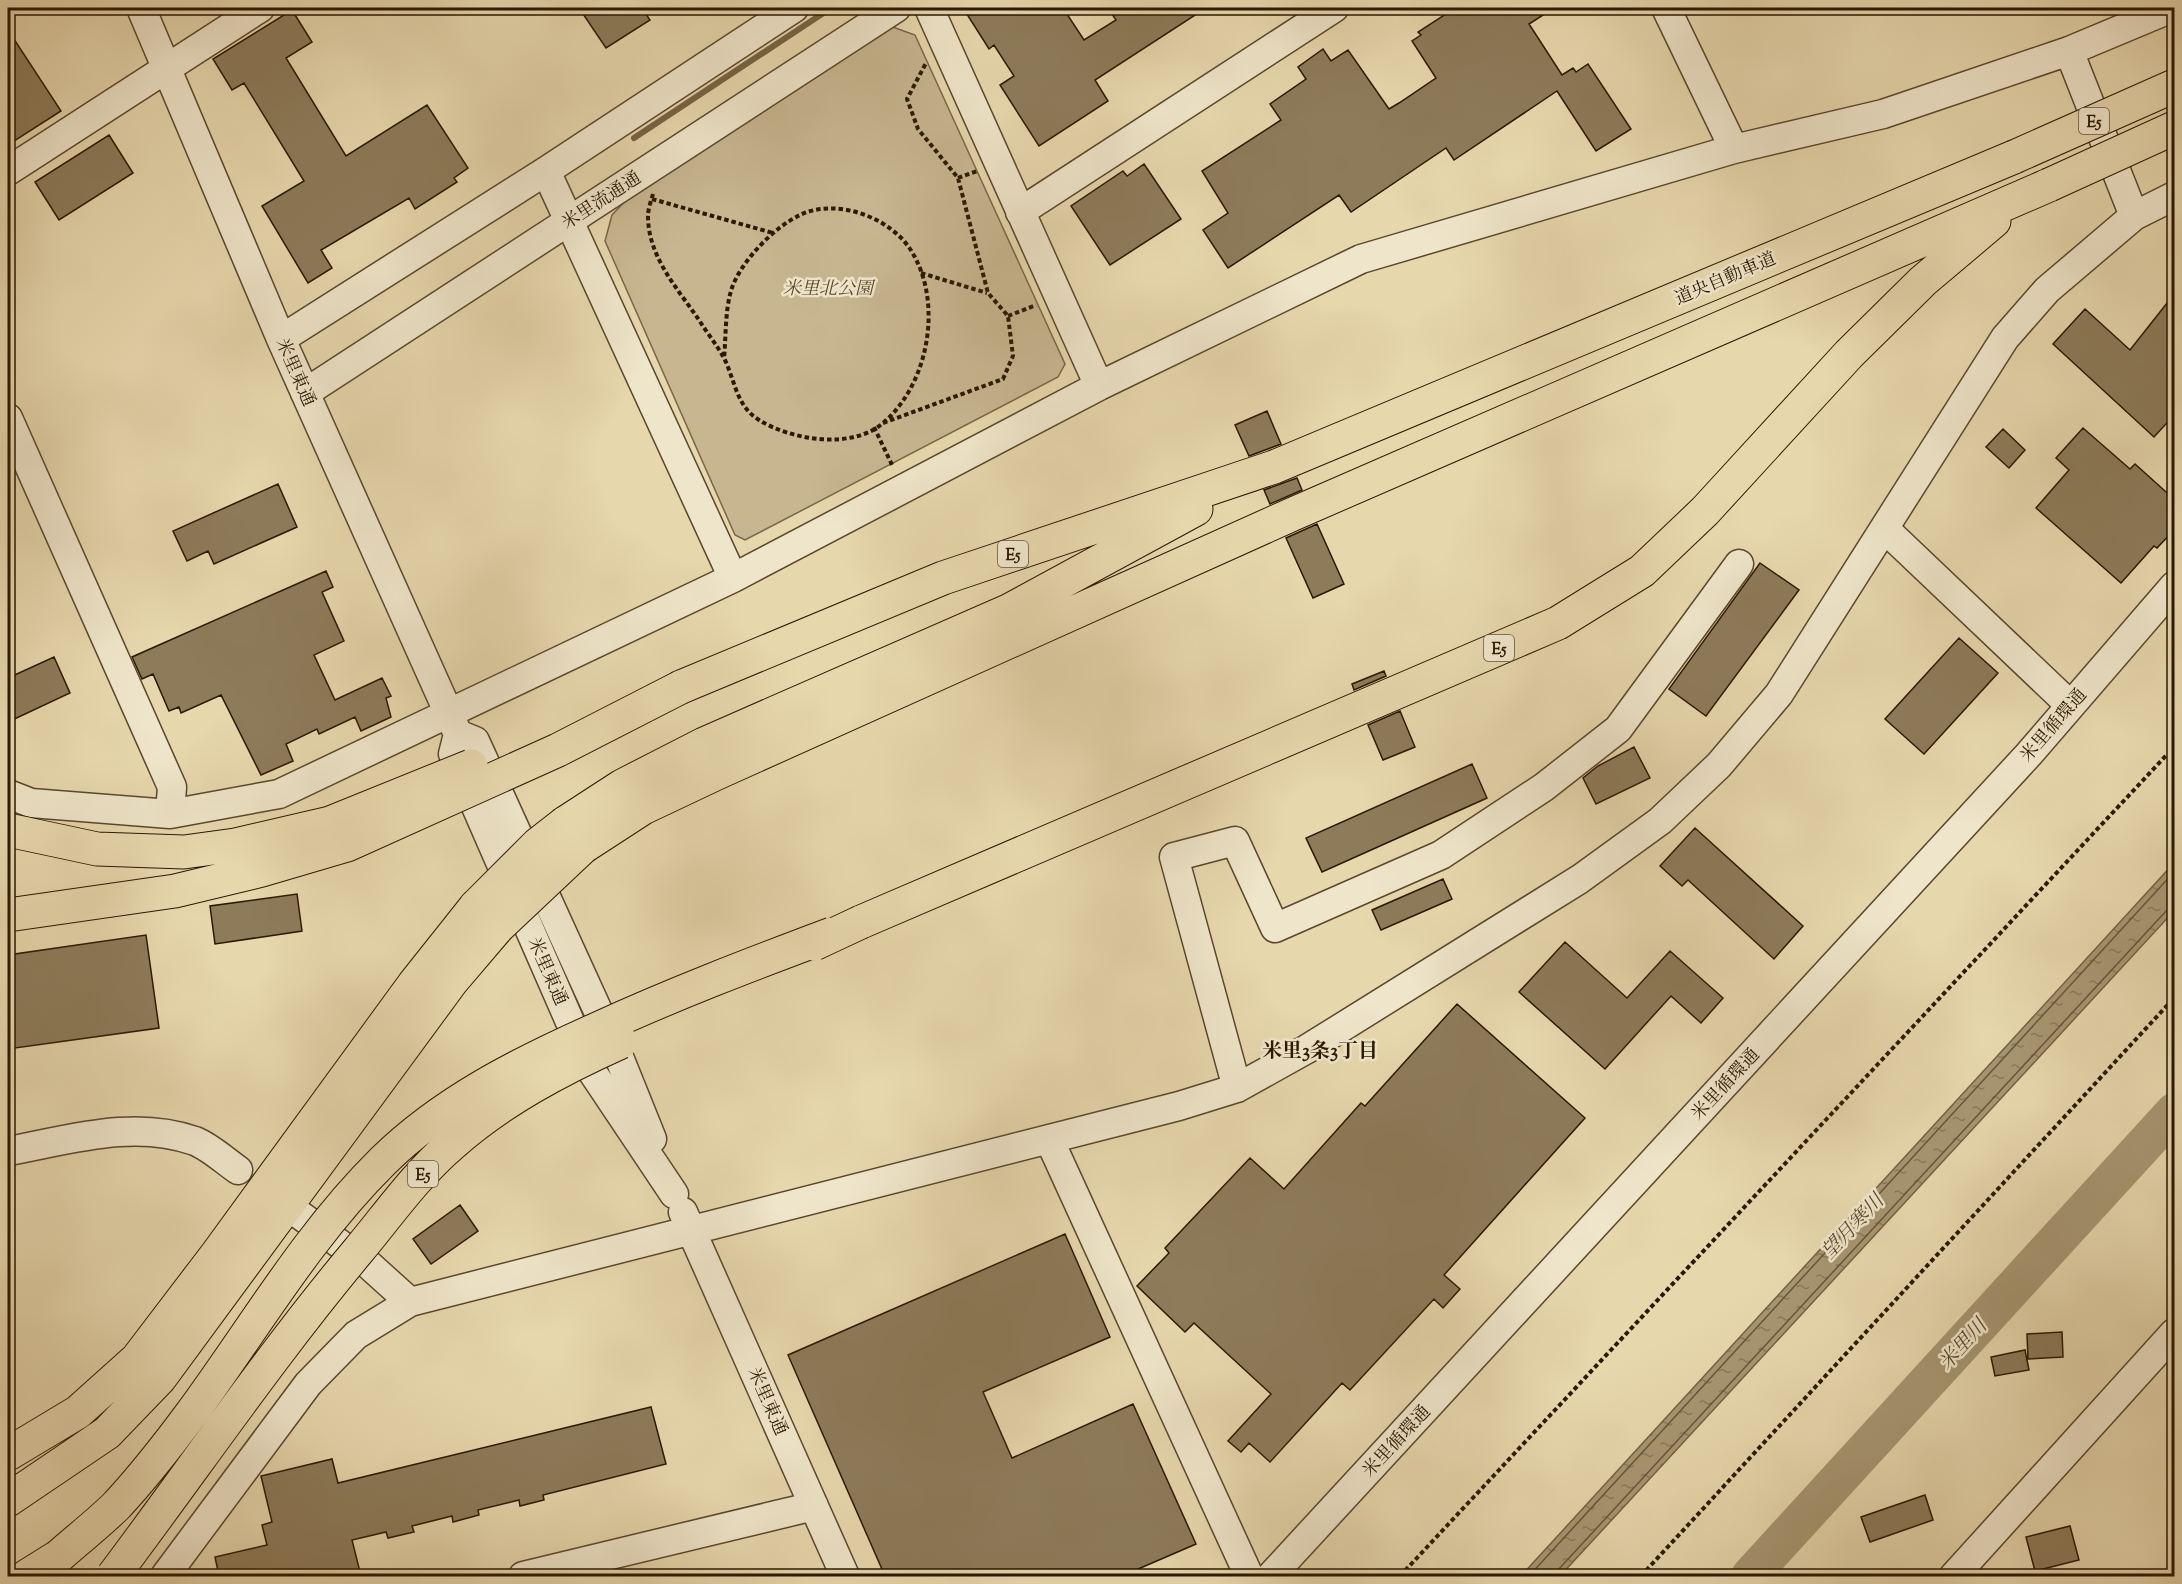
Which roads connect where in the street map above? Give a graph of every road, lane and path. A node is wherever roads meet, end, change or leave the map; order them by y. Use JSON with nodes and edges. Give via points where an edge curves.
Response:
{"nodes":[{"id":1,"x":141,"y":8,"type":"edge"},
{"id":2,"x":260,"y":8,"type":"edge"},
{"id":3,"x":794,"y":8,"type":"edge"},
{"id":4,"x":896,"y":8,"type":"edge"},
{"id":5,"x":929,"y":8,"type":"edge"},
{"id":6,"x":1334,"y":8,"type":"edge"},
{"id":7,"x":1666,"y":8,"type":"edge"},
{"id":8,"x":2172,"y":8,"type":"edge"},
{"id":9,"x":2069,"y":51,"type":"junction"},
{"id":10,"x":931,"y":55,"type":"dead end"},
{"id":11,"x":168,"y":68,"type":"junction"},
{"id":12,"x":2175,"y":86,"type":"edge"},
{"id":13,"x":2175,"y":128,"type":"edge"},
{"id":14,"x":1734,"y":149,"type":"junction"},
{"id":15,"x":981,"y":170,"type":"dead end"},
{"id":16,"x":8,"y":171,"type":"edge"},
{"id":17,"x":546,"y":171,"type":"junction"},
{"id":18,"x":958,"y":178,"type":"junction"},
{"id":19,"x":654,"y":185,"type":"dead end"},
{"id":20,"x":2175,"y":196,"type":"edge"},
{"id":21,"x":652,"y":199,"type":"junction"},
{"id":22,"x":2020,"y":199,"type":"junction"},
{"id":23,"x":1020,"y":212,"type":"junction"},
{"id":24,"x":2134,"y":216,"type":"junction"},
{"id":25,"x":568,"y":221,"type":"junction"},
{"id":26,"x":773,"y":233,"type":"junction"},
{"id":27,"x":921,"y":273,"type":"junction"},
{"id":28,"x":988,"y":293,"type":"junction"},
{"id":29,"x":1042,"y":303,"type":"dead end"},
{"id":30,"x":1008,"y":316,"type":"junction"},
{"id":31,"x":281,"y":339,"type":"junction"},
{"id":32,"x":724,"y":359,"type":"junction"},
{"id":33,"x":1099,"y":386,"type":"junction"},
{"id":34,"x":305,"y":393,"type":"junction"},
{"id":35,"x":8,"y":418,"type":"edge"},
{"id":36,"x":883,"y":423,"type":"junction"},
{"id":37,"x":874,"y":427,"type":"junction"},
{"id":38,"x":1274,"y":467,"type":"junction"},
{"id":39,"x":895,"y":472,"type":"dead end"},
{"id":40,"x":1886,"y":530,"type":"junction"},
{"id":41,"x":1739,"y":564,"type":"dead end"},
{"id":42,"x":734,"y":578,"type":"junction"},
{"id":43,"x":2175,"y":586,"type":"edge"},
{"id":44,"x":681,"y":687,"type":"junction"},
{"id":45,"x":2070,"y":705,"type":"junction"},
{"id":46,"x":454,"y":724,"type":"junction"},
{"id":47,"x":2175,"y":747,"type":"edge"},
{"id":48,"x":8,"y":794,"type":"edge"},
{"id":49,"x":170,"y":814,"type":"junction"},
{"id":50,"x":8,"y":830,"type":"edge"},
{"id":51,"x":574,"y":835,"type":"junction"},
{"id":52,"x":8,"y":915,"type":"edge"},
{"id":53,"x":487,"y":916,"type":"junction"},
{"id":54,"x":846,"y":928,"type":"junction"},
{"id":55,"x":2175,"y":998,"type":"edge"},
{"id":56,"x":1237,"y":1088,"type":"junction"},
{"id":57,"x":1049,"y":1138,"type":"junction"},
{"id":58,"x":8,"y":1151,"type":"edge"},
{"id":59,"x":238,"y":1170,"type":"dead end"},
{"id":60,"x":300,"y":1215,"type":"dead end"},
{"id":61,"x":691,"y":1230,"type":"junction"},
{"id":62,"x":410,"y":1302,"type":"junction"},
{"id":63,"x":2175,"y":1333,"type":"edge"},
{"id":64,"x":8,"y":1454,"type":"edge"},
{"id":65,"x":8,"y":1500,"type":"edge"},
{"id":66,"x":814,"y":1506,"type":"junction"},
{"id":67,"x":27,"y":1576,"type":"edge"},
{"id":68,"x":113,"y":1576,"type":"edge"},
{"id":69,"x":165,"y":1576,"type":"edge"},
{"id":70,"x":523,"y":1576,"type":"edge"},
{"id":71,"x":845,"y":1576,"type":"edge"},
{"id":72,"x":1250,"y":1576,"type":"edge"},
{"id":73,"x":1271,"y":1576,"type":"edge"},
{"id":74,"x":1400,"y":1576,"type":"edge"},
{"id":75,"x":1641,"y":1576,"type":"edge"},
{"id":76,"x":1954,"y":1576,"type":"edge"}],
"edges":[{"from":1,"to":11,"type":"street","name":"米里東通"},
{"from":2,"to":11,"type":"street"},
{"from":3,"to":17,"type":"street"},
{"from":4,"to":25,"type":"street","name":"米里流通通"},
{"from":5,"to":23,"type":"street"},
{"from":6,"to":23,"type":"street"},
{"from":7,"to":14,"type":"street"},
{"from":8,"to":9,"type":"street"},
{"from":9,"to":14,"type":"street","via":[[1883,114]]},
{"from":9,"to":24,"type":"street"},
{"from":10,"to":18,"type":"path","via":[[906,99],[918,129]]},
{"from":11,"to":16,"type":"street"},
{"from":11,"to":31,"type":"street","name":"米里東通"},
{"from":12,"to":38,"type":"highway","name":"道央自動車道","number":"E5","bridge":true},
{"from":13,"to":22,"type":"highway","number":"E5","bridge":true},
{"from":14,"to":33,"type":"street","via":[[1361,259]]},
{"from":15,"to":18,"type":"path"},
{"from":17,"to":25,"type":"street"},
{"from":17,"to":31,"type":"street"},
{"from":18,"to":28,"type":"path"},
{"from":19,"to":21,"type":"path"},
{"from":20,"to":24,"type":"street"},
{"from":21,"to":26,"type":"path"},
{"from":21,"to":32,"type":"path","via":[[648,215],[654,254]]},
{"from":22,"to":51,"type":"highway","number":"E5","via":[[1293,514],[643,808]]},
{"from":22,"to":54,"type":"highway","number":"E5","via":[[1923,281],[1849,354],[1706,511],[1650,564],[1586,606],[1558,623]]},
{"from":23,"to":33,"type":"street"},
{"from":24,"to":40,"type":"street","via":[[2047,290],[2005,338]]},
{"from":25,"to":34,"type":"street","name":"米里流通通"},
{"from":25,"to":42,"type":"street"},
{"from":26,"to":27,"type":"path","via":[[801,214],[846,210],[888,225],[912,252]]},
{"from":26,"to":32,"type":"path","via":[[752,254],[731,290]]},
{"from":27,"to":28,"type":"path"},
{"from":27,"to":36,"type":"path","via":[[930,314],[926,351],[907,394]]},
{"from":28,"to":30,"type":"path"},
{"from":29,"to":30,"type":"path"},
{"from":30,"to":36,"type":"path","via":[[1013,356],[1003,379]]},
{"from":31,"to":34,"type":"street","name":"米里東通"},
{"from":32,"to":37,"type":"path","via":[[738,398],[758,420],[812,441],[852,437]]},
{"from":33,"to":42,"type":"street"},
{"from":34,"to":46,"type":"street","name":"米里東通"},
{"from":35,"to":49,"type":"street","via":[[172,787]]},
{"from":36,"to":37,"type":"path"},
{"from":37,"to":39,"type":"path"},
{"from":38,"to":44,"type":"highway","number":"E5","via":[[944,578]]},
{"from":38,"to":51,"type":"highway","via":[[1010,610],[704,744],[622,786]]},
{"from":40,"to":45,"type":"street"},
{"from":40,"to":56,"type":"street","via":[[1779,694],[1719,765],[1660,821],[1580,879],[1307,1049]]},
{"from":41,"to":56,"type":"street","via":[[1618,729],[1544,787],[1441,855],[1275,928],[1235,841],[1174,857]]},
{"from":42,"to":46,"type":"street"},
{"from":43,"to":45,"type":"street","name":"米里循環通"},
{"from":44,"to":50,"type":"highway","bridge":true,"via":[[558,730],[330,823],[235,845],[184,852],[97,849]]},
{"from":44,"to":52,"type":"highway","number":"E5","bridge":true,"via":[[558,750],[347,845],[175,891]]},
{"from":45,"to":73,"type":"street","name":"米里循環通","via":[[2021,763]]},
{"from":46,"to":49,"type":"street","via":[[279,794]]},
{"from":46,"to":61,"type":"street","name":"米里東通","via":[[475,741],[619,1057]]},
{"from":47,"to":74,"type":"path"},
{"from":48,"to":49,"type":"street","via":[[31,803]]},
{"from":51,"to":53,"type":"highway","bridge":true},
{"from":53,"to":64,"type":"highway","via":[[414,984],[137,1359],[78,1412]]},
{"from":53,"to":65,"type":"highway","via":[[452,981],[160,1378],[107,1433]]},
{"from":54,"to":67,"type":"highway","bridge":true,"via":[[687,988],[547,1052],[479,1087],[428,1123],[383,1161],[343,1205],[190,1415],[116,1506],[59,1556]]},
{"from":54,"to":68,"type":"highway","number":"E5","bridge":true,"via":[[696,1007],[550,1077],[450,1145],[296,1325]]},
{"from":55,"to":75,"type":"path"},
{"from":56,"to":57,"type":"street"},
{"from":57,"to":61,"type":"street"},
{"from":57,"to":72,"type":"street"},
{"from":58,"to":59,"type":"street","via":[[126,1130],[197,1142]]},
{"from":60,"to":62,"type":"street","via":[[369,1265]]},
{"from":61,"to":62,"type":"street"},
{"from":61,"to":66,"type":"street","name":"米里東通"},
{"from":62,"to":69,"type":"street","via":[[356,1335],[308,1384]]},
{"from":63,"to":76,"type":"street"},
{"from":66,"to":70,"type":"street"},
{"from":66,"to":71,"type":"street","name":"米里東通"}]}
